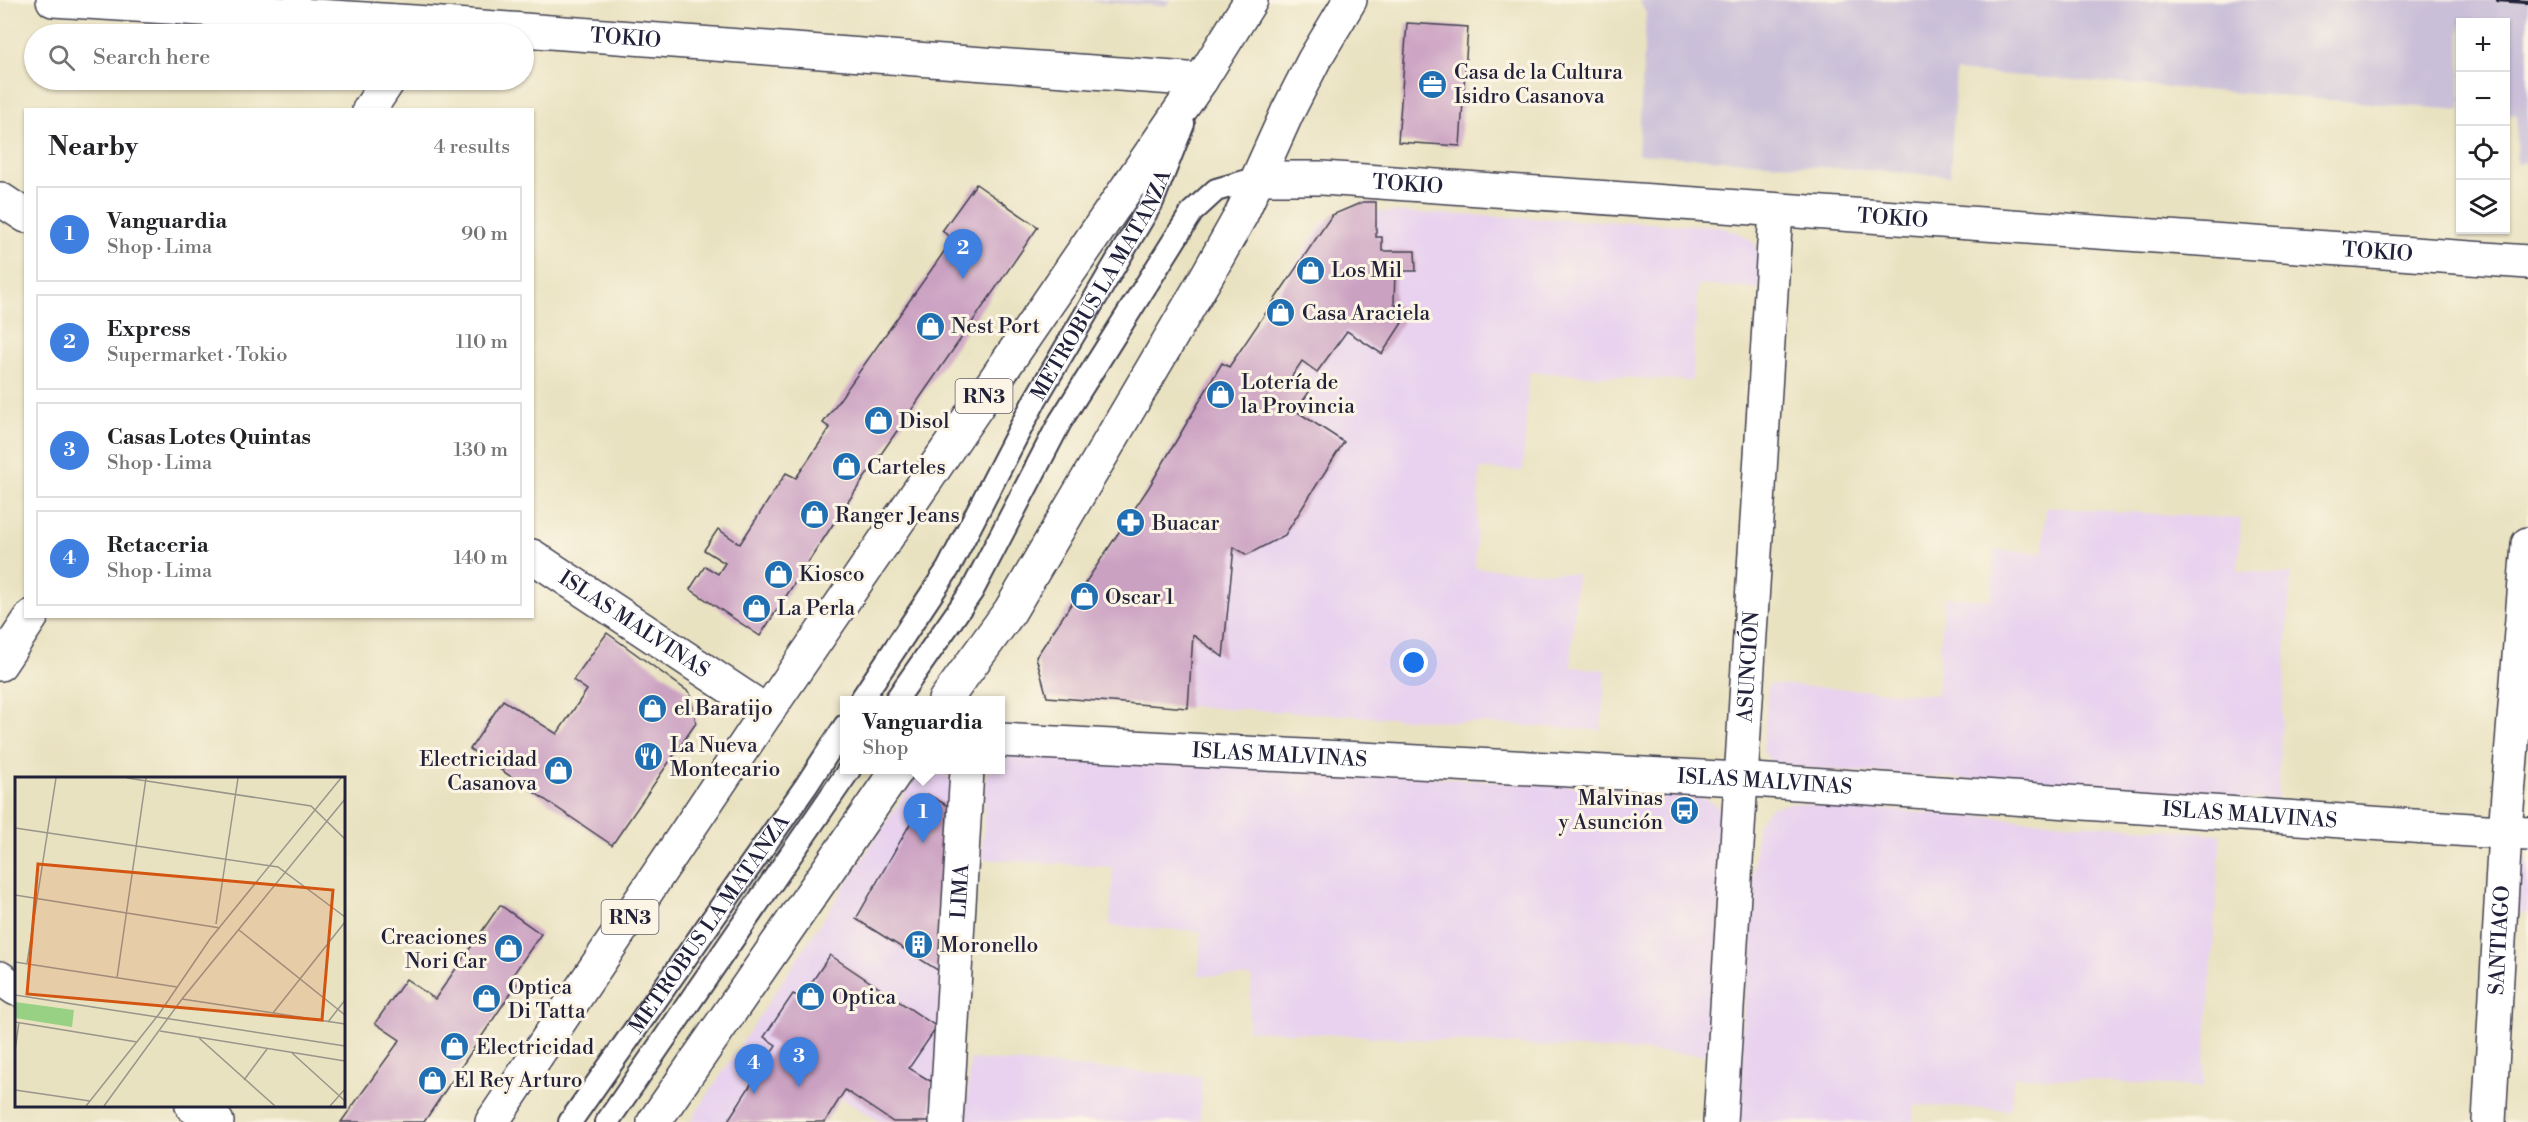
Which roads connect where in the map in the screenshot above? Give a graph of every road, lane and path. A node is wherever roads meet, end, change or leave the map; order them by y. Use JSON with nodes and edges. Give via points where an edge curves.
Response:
{"nodes":[{"id":1,"x":53,"y":0,"type":"edge"},
{"id":2,"x":1251,"y":0,"type":"edge"},
{"id":3,"x":1350,"y":0,"type":"edge"},
{"id":4,"x":361,"y":24,"type":"edge"},
{"id":5,"x":534,"y":36,"type":"edge"},
{"id":6,"x":1201,"y":80,"type":"junction"},
{"id":7,"x":382,"y":90,"type":"edge"},
{"id":8,"x":370,"y":108,"type":"edge"},
{"id":9,"x":1258,"y":178,"type":"junction"},
{"id":10,"x":0,"y":199,"type":"edge"},
{"id":11,"x":1776,"y":211,"type":"junction"},
{"id":12,"x":24,"y":215,"type":"edge"},
{"id":13,"x":2528,"y":262,"type":"edge"},
{"id":14,"x":2528,"y":544,"type":"edge"},
{"id":15,"x":534,"y":557,"type":"edge"},
{"id":16,"x":31,"y":618,"type":"edge"},
{"id":17,"x":0,"y":664,"type":"edge"},
{"id":18,"x":864,"y":696,"type":"edge"},
{"id":19,"x":899,"y":696,"type":"edge"},
{"id":20,"x":948,"y":696,"type":"edge"},
{"id":21,"x":767,"y":712,"type":"junction"},
{"id":22,"x":840,"y":734,"type":"edge"},
{"id":23,"x":1005,"y":740,"type":"edge"},
{"id":24,"x":846,"y":774,"type":"edge"},
{"id":25,"x":894,"y":774,"type":"edge"},
{"id":26,"x":967,"y":774,"type":"edge"},
{"id":27,"x":1739,"y":779,"type":"junction"},
{"id":28,"x":2516,"y":833,"type":"edge"},
{"id":29,"x":0,"y":978,"type":"edge"},
{"id":30,"x":15,"y":988,"type":"edge"},
{"id":31,"x":194,"y":1107,"type":"edge"},
{"id":32,"x":217,"y":1122,"type":"edge"},
{"id":33,"x":492,"y":1122,"type":"edge"},
{"id":34,"x":570,"y":1122,"type":"edge"},
{"id":35,"x":607,"y":1122,"type":"edge"},
{"id":36,"x":654,"y":1122,"type":"edge"},
{"id":37,"x":946,"y":1122,"type":"edge"},
{"id":38,"x":1720,"y":1122,"type":"edge"},
{"id":39,"x":2488,"y":1122,"type":"edge"}],
"edges":[{"from":1,"to":4,"type":"main road","name":"TOKIO"},
{"from":2,"to":6,"type":"main road","number":"RN3"},
{"from":3,"to":9,"type":"main road","via":[[1314,60]]},
{"from":5,"to":6,"type":"main road","name":"TOKIO"},
{"from":6,"to":18,"type":"lane","name":"METROBUS LA MATANZA","via":[[1152,202],[1035,400],[948,569]]},
{"from":6,"to":21,"type":"main road","number":"RN3"},
{"from":7,"to":8,"type":"main road"},
{"from":9,"to":11,"type":"main road","name":"TOKIO","via":[[1334,179]]},
{"from":9,"to":19,"type":"lane","name":"METROBUS LA MATANZA","via":[[1216,190],[1192,212],[1060,422],[972,591]]},
{"from":9,"to":20,"type":"main road","via":[[1242,215],[1010,610]]},
{"from":10,"to":12,"type":"main road"},
{"from":11,"to":13,"type":"main road","name":"TOKIO"},
{"from":11,"to":27,"type":"main road","name":"ASUNCIÓN"},
{"from":14,"to":28,"type":"main road","name":"SANTIAGO"},
{"from":15,"to":21,"type":"main road","name":"ISLAS MALVINAS"},
{"from":16,"to":17,"type":"main road"},
{"from":21,"to":33,"type":"main road","number":"RN3"},
{"from":22,"to":34,"type":"lane","name":"METROBUS LA MATANZA"},
{"from":23,"to":27,"type":"main road","name":"ISLAS MALVINAS"},
{"from":24,"to":35,"type":"lane","name":"METROBUS LA MATANZA"},
{"from":25,"to":36,"type":"main road"},
{"from":26,"to":37,"type":"main road","name":"LIMA"},
{"from":27,"to":28,"type":"main road","name":"ISLAS MALVINAS"},
{"from":27,"to":38,"type":"main road","name":"ASUNCIÓN"},
{"from":28,"to":39,"type":"main road","name":"SANTIAGO"},
{"from":29,"to":30,"type":"main road"},
{"from":31,"to":32,"type":"main road"}]}
